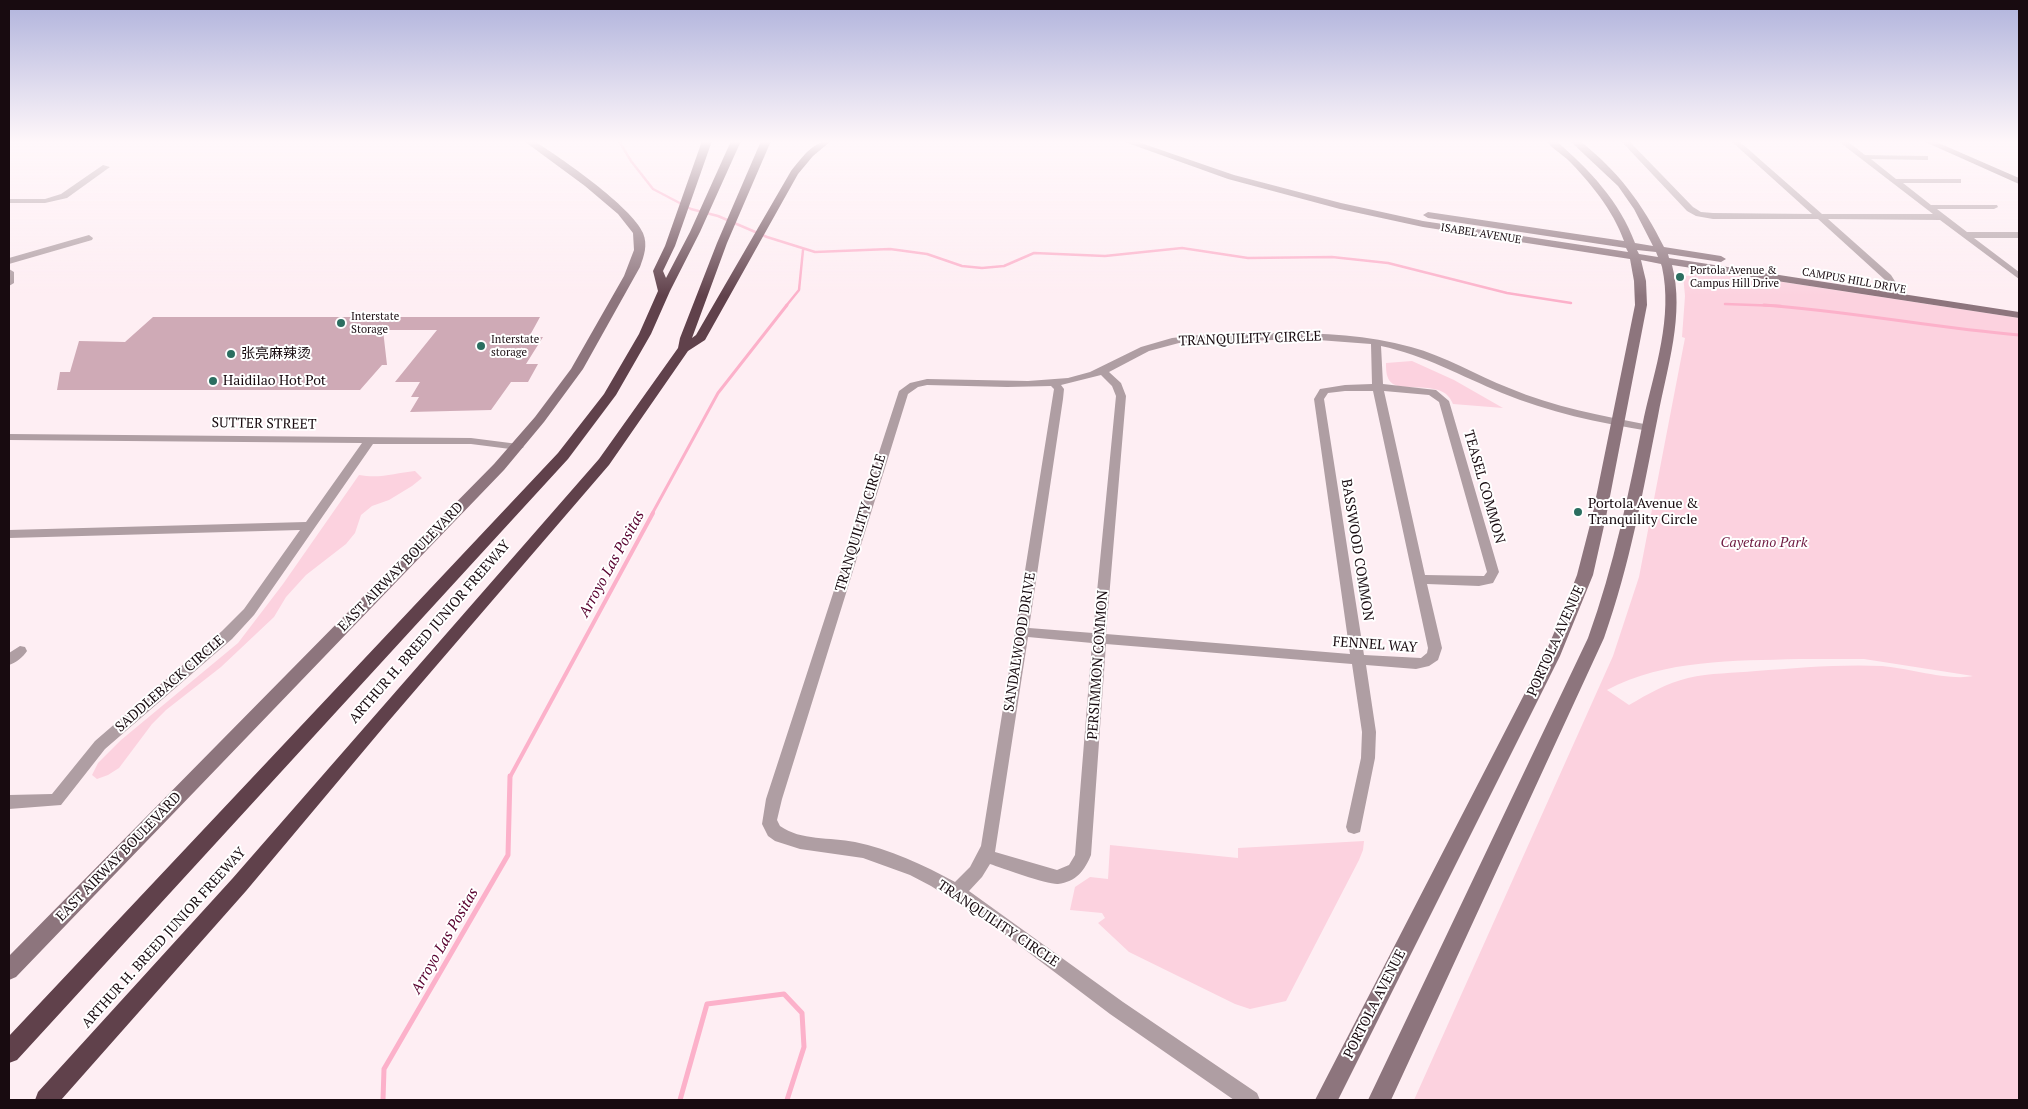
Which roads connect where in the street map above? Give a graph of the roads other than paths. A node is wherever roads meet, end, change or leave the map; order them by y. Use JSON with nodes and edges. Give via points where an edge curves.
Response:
{"nodes":[{"id":1,"x":70,"y":193,"type":"edge"},
{"id":2,"x":596,"y":193,"type":"edge"},
{"id":3,"x":688,"y":193,"type":"edge"},
{"id":4,"x":714,"y":193,"type":"edge"},
{"id":5,"x":743,"y":193,"type":"edge"},
{"id":6,"x":784,"y":193,"type":"edge"},
{"id":7,"x":1293,"y":193,"type":"edge"},
{"id":8,"x":1326,"y":193,"type":"edge"},
{"id":9,"x":1602,"y":193,"type":"edge"},
{"id":10,"x":1628,"y":193,"type":"edge"},
{"id":11,"x":1674,"y":193,"type":"edge"},
{"id":12,"x":1793,"y":193,"type":"edge"},
{"id":13,"x":1910,"y":193,"type":"edge"},
{"id":14,"x":9,"y":201,"type":"edge"},
{"id":15,"x":1929,"y":207,"type":"junction"},
{"id":16,"x":1994,"y":207,"type":"dead end"},
{"id":17,"x":1820,"y":217,"type":"junction"},
{"id":18,"x":1942,"y":217,"type":"junction"},
{"id":19,"x":1966,"y":235,"type":"junction"},
{"id":20,"x":2019,"y":235,"type":"edge"},
{"id":21,"x":89,"y":238,"type":"dead end"},
{"id":22,"x":1660,"y":249,"type":"junction"},
{"id":23,"x":1632,"y":250,"type":"junction"},
{"id":24,"x":9,"y":260,"type":"edge"},
{"id":25,"x":1665,"y":260,"type":"junction"},
{"id":26,"x":9,"y":272,"type":"edge"},
{"id":27,"x":2019,"y":276,"type":"edge"},
{"id":28,"x":9,"y":283,"type":"edge"},
{"id":29,"x":664,"y":291,"type":"junction"},
{"id":30,"x":1898,"y":292,"type":"junction"},
{"id":31,"x":2019,"y":308,"type":"edge"},
{"id":32,"x":2019,"y":315,"type":"edge"},
{"id":33,"x":1376,"y":342,"type":"junction"},
{"id":34,"x":684,"y":348,"type":"junction"},
{"id":35,"x":1103,"y":372,"type":"junction"},
{"id":36,"x":1054,"y":382,"type":"junction"},
{"id":37,"x":1378,"y":388,"type":"junction"},
{"id":38,"x":1618,"y":423,"type":"junction"},
{"id":39,"x":1648,"y":432,"type":"junction"},
{"id":40,"x":9,"y":437,"type":"edge"},
{"id":41,"x":370,"y":440,"type":"junction"},
{"id":42,"x":518,"y":446,"type":"junction"},
{"id":43,"x":308,"y":526,"type":"junction"},
{"id":44,"x":9,"y":534,"type":"edge"},
{"id":45,"x":1420,"y":578,"type":"junction"},
{"id":46,"x":1021,"y":632,"type":"junction"},
{"id":47,"x":1099,"y":638,"type":"junction"},
{"id":48,"x":20,"y":650,"type":"dead end"},
{"id":49,"x":9,"y":660,"type":"edge"},
{"id":50,"x":1358,"y":660,"type":"junction"},
{"id":51,"x":9,"y":802,"type":"edge"},
{"id":52,"x":1354,"y":828,"type":"dead end"},
{"id":53,"x":986,"y":856,"type":"junction"},
{"id":54,"x":955,"y":892,"type":"junction"},
{"id":55,"x":9,"y":970,"type":"edge"},
{"id":56,"x":9,"y":1052,"type":"edge"},
{"id":57,"x":46,"y":1100,"type":"edge"},
{"id":58,"x":1250,"y":1100,"type":"edge"},
{"id":59,"x":1326,"y":1100,"type":"edge"},
{"id":60,"x":1379,"y":1100,"type":"edge"}],
"edges":[{"from":1,"to":14,"type":"street","via":[[55,199]]},
{"from":2,"to":42,"type":"main road","name":"EAST AIRWAY BOULEVARD","via":[[628,217],[638,233],[640,242],[636,262],[578,367]]},
{"from":3,"to":29,"type":"highway","via":[[658,271]]},
{"from":4,"to":29,"type":"highway","name":"ARTHUR H. BREED JUNIOR FREEWAY"},
{"from":5,"to":34,"type":"highway","name":"ARTHUR H. BREED JUNIOR FREEWAY"},
{"from":6,"to":34,"type":"highway","via":[[701,338]]},
{"from":7,"to":23,"type":"main road","name":"ISABEL AVENUE","via":[[1423,224]]},
{"from":8,"to":23,"type":"main road","name":"ISABEL AVENUE","via":[[1447,218]]},
{"from":9,"to":23,"type":"main road","name":"PORTOLA AVENUE"},
{"from":10,"to":22,"type":"main road"},
{"from":11,"to":17,"type":"street","via":[[1699,214]]},
{"from":12,"to":17,"type":"street"},
{"from":13,"to":15,"type":"street"},
{"from":15,"to":16,"type":"street"},
{"from":15,"to":18,"type":"street"},
{"from":17,"to":18,"type":"street"},
{"from":17,"to":30,"type":"street","via":[[1888,277]]},
{"from":18,"to":19,"type":"street"},
{"from":19,"to":20,"type":"street"},
{"from":19,"to":27,"type":"street"},
{"from":21,"to":24,"type":"street"},
{"from":22,"to":23,"type":"main road","name":"CAMPUS HILL DRIVE"},
{"from":22,"to":25,"type":"main road"},
{"from":22,"to":30,"type":"main road","name":"CAMPUS HILL DRIVE"},
{"from":23,"to":25,"type":"main road","name":"CAMPUS HILL DRIVE"},
{"from":23,"to":38,"type":"main road","name":"PORTOLA AVENUE","via":[[1642,284],[1641,305]]},
{"from":25,"to":30,"type":"main road","name":"CAMPUS HILL DRIVE"},
{"from":25,"to":39,"type":"main road","via":[[1671,305]]},
{"from":26,"to":28,"type":"street"},
{"from":29,"to":56,"type":"highway","name":"ARTHUR H. BREED JUNIOR FREEWAY","via":[[645,334],[610,395],[563,456]]},
{"from":30,"to":31,"type":"main road","name":"CAMPUS HILL DRIVE"},
{"from":30,"to":32,"type":"main road","name":"CAMPUS HILL DRIVE"},
{"from":33,"to":35,"type":"street","name":"TRANQUILITY CIRCLE","via":[[1322,336],[1190,338],[1151,347]]},
{"from":33,"to":37,"type":"street","name":"FENNEL WAY"},
{"from":33,"to":38,"type":"street","name":"TRANQUILITY CIRCLE","via":[[1428,356],[1541,403]]},
{"from":34,"to":57,"type":"highway","name":"ARTHUR H. BREED JUNIOR FREEWAY","via":[[604,462],[239,885]]},
{"from":35,"to":36,"type":"street","name":"TRANQUILITY CIRCLE"},
{"from":35,"to":47,"type":"street","name":"PERSIMMON COMMON","via":[[1117,385],[1121,396]]},
{"from":36,"to":46,"type":"street","name":"SANDALWOOD DRIVE","via":[[1059,389],[1058,399]]},
{"from":36,"to":54,"type":"street","name":"TRANQUILITY CIRCLE","via":[[926,382],[903,393],[769,820],[773,830],[782,837],[876,855],[917,871]]},
{"from":37,"to":45,"type":"street","name":"FENNEL WAY"},
{"from":37,"to":45,"type":"street","name":"TEASEL COMMON","via":[[1428,391],[1443,399],[1493,572],[1488,580],[1479,582]]},
{"from":37,"to":50,"type":"street","name":"BASSWOOD COMMON","via":[[1332,389],[1319,397]]},
{"from":38,"to":39,"type":"street","name":"TRANQUILITY CIRCLE"},
{"from":38,"to":59,"type":"main road","name":"PORTOLA AVENUE","via":[[1584,575],[1558,642]]},
{"from":39,"to":60,"type":"main road","via":[[1624,549],[1596,638]]},
{"from":40,"to":41,"type":"street","name":"SUTTER STREET"},
{"from":41,"to":42,"type":"street","name":"SUTTER STREET","via":[[471,441]]},
{"from":41,"to":43,"type":"street","name":"SADDLEBACK CIRCLE"},
{"from":42,"to":55,"type":"main road","name":"EAST AIRWAY BOULEVARD"},
{"from":43,"to":44,"type":"street"},
{"from":43,"to":51,"type":"street","name":"SADDLEBACK CIRCLE","via":[[248,612],[227,635],[100,746],[56,800]]},
{"from":45,"to":50,"type":"street","name":"FENNEL WAY","via":[[1435,648],[1433,657],[1417,664]]},
{"from":46,"to":47,"type":"street","name":"FENNEL WAY"},
{"from":46,"to":53,"type":"street","name":"SANDALWOOD DRIVE"},
{"from":47,"to":50,"type":"street","name":"FENNEL WAY"},
{"from":47,"to":53,"type":"street","name":"PERSIMMON COMMON","via":[[1080,863],[1070,873],[1057,877]]},
{"from":48,"to":49,"type":"street"},
{"from":50,"to":52,"type":"street","name":"BASSWOOD COMMON","via":[[1369,746]]},
{"from":53,"to":54,"type":"street","name":"SANDALWOOD DRIVE","via":[[974,876]]},
{"from":54,"to":58,"type":"street","name":"TRANQUILITY CIRCLE"}]}
